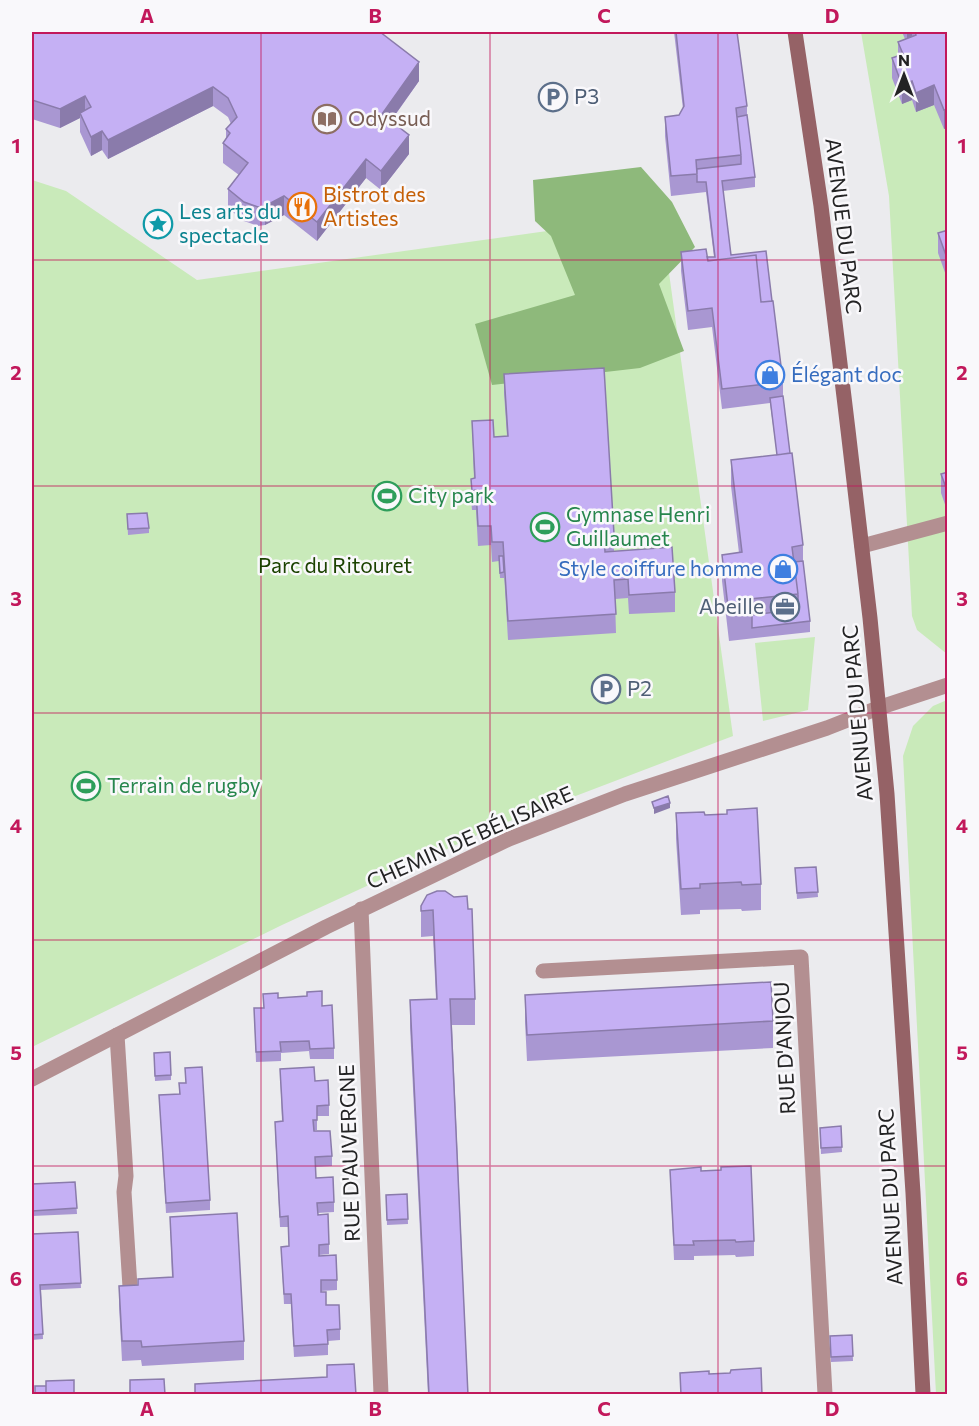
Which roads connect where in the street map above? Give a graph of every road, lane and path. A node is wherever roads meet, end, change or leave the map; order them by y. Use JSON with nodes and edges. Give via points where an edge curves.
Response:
{"nodes":[{"id":1,"x":795,"y":32,"type":"edge"},
{"id":2,"x":948,"y":523,"type":"edge"},
{"id":3,"x":862,"y":546,"type":"junction"},
{"id":4,"x":948,"y":685,"type":"edge"},
{"id":5,"x":878,"y":708,"type":"junction"},
{"id":6,"x":361,"y":909,"type":"junction"},
{"id":7,"x":543,"y":971,"type":"dead end"},
{"id":8,"x":117,"y":1035,"type":"junction"},
{"id":9,"x":32,"y":1079,"type":"edge"},
{"id":10,"x":130,"y":1287,"type":"edge"},
{"id":11,"x":381,"y":1395,"type":"edge"},
{"id":12,"x":825,"y":1395,"type":"edge"},
{"id":13,"x":923,"y":1395,"type":"edge"}],
"edges":[{"from":1,"to":3,"type":"street","name":"AVENUE DU PARC"},
{"from":2,"to":3,"type":"street"},
{"from":3,"to":5,"type":"street","name":"AVENUE DU PARC"},
{"from":4,"to":5,"type":"street","name":"CHEMIN DE BÉLISAIRE"},
{"from":5,"to":6,"type":"street","name":"CHEMIN DE BÉLISAIRE","via":[[536,828]]},
{"from":5,"to":13,"type":"street","name":"AVENUE DU PARC","via":[[911,1160]]},
{"from":6,"to":8,"type":"street","name":"CHEMIN DE BÉLISAIRE"},
{"from":6,"to":11,"type":"street","name":"RUE D'AUVERGNE"},
{"from":7,"to":12,"type":"street","name":"RUE D'ANJOU","via":[[801,957]]},
{"from":8,"to":9,"type":"street","name":"CHEMIN DE BÉLISAIRE"},
{"from":8,"to":10,"type":"street"}]}
